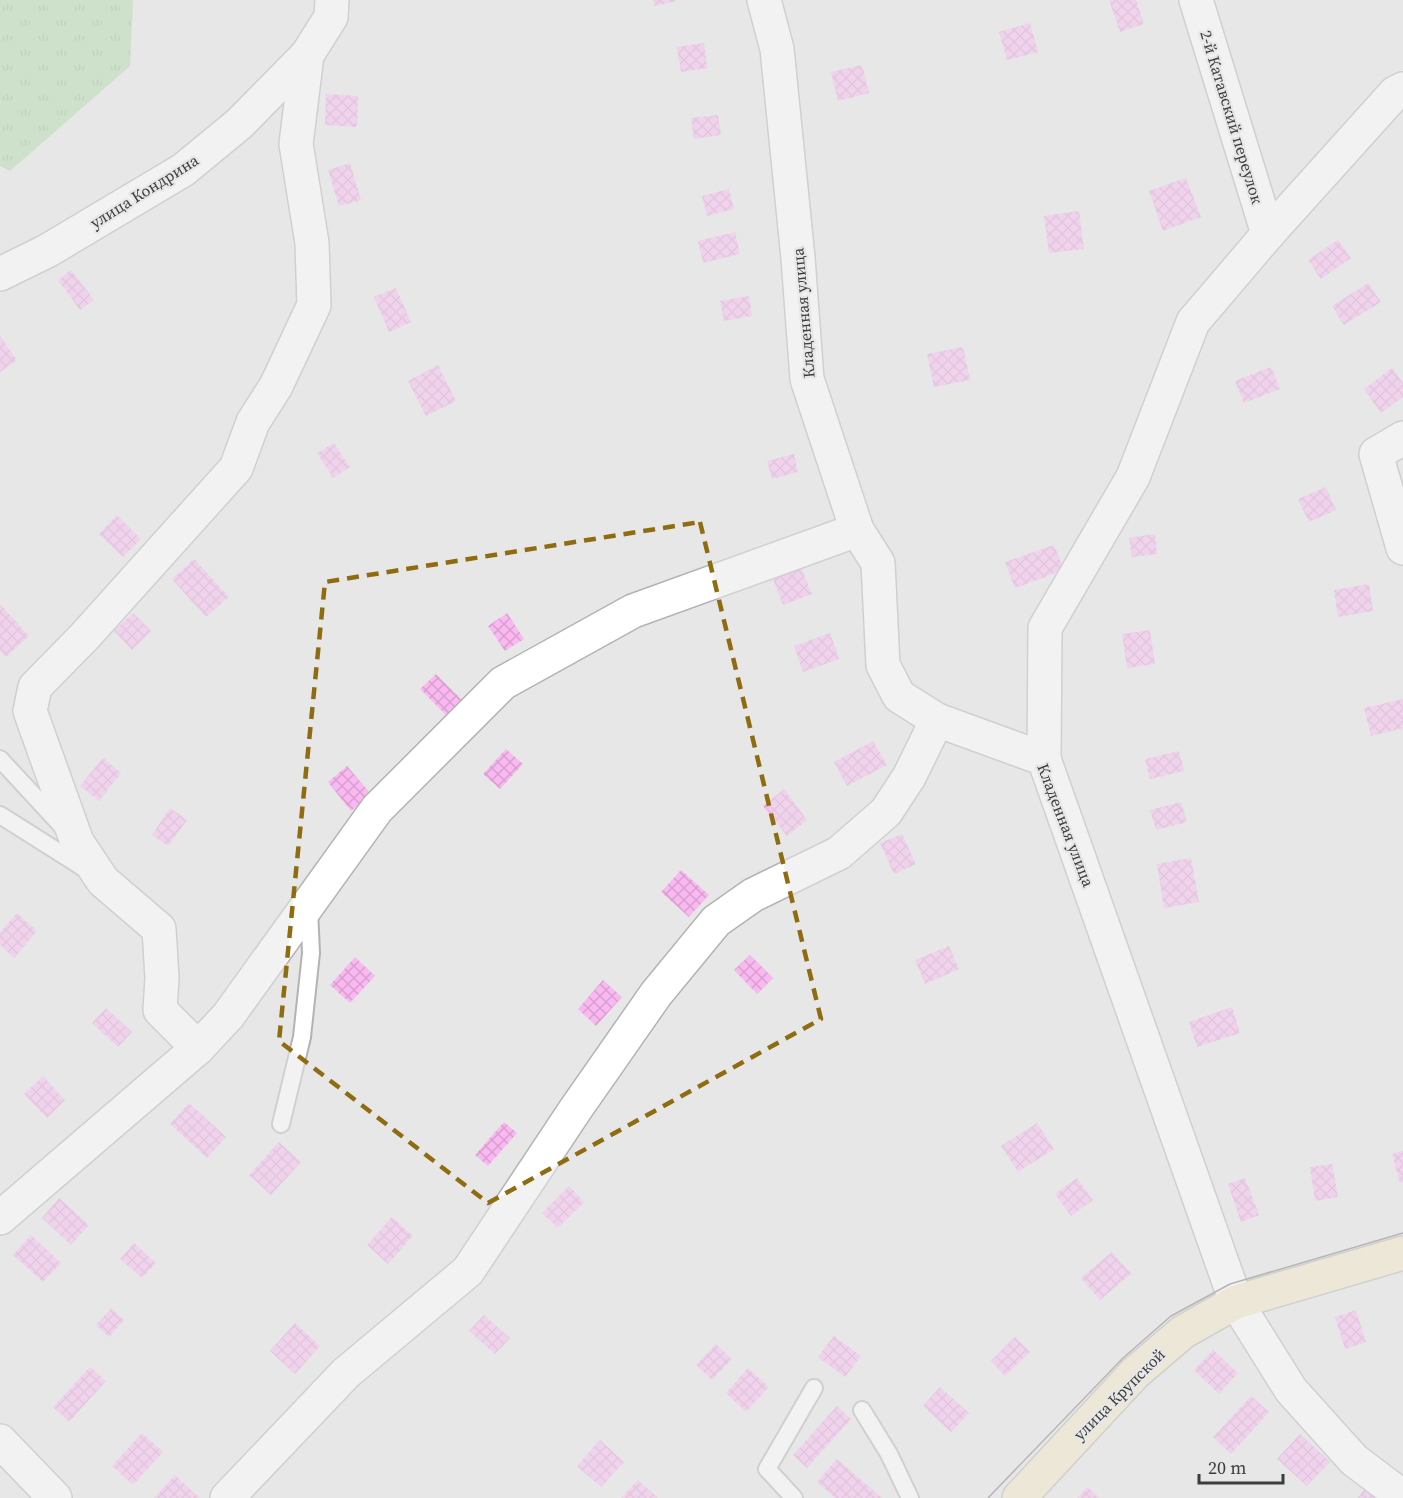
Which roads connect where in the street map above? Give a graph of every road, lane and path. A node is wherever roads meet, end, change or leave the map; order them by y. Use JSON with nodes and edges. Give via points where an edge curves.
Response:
{"nodes":[{"id":1,"x":332,"y":0,"type":"edge"},
{"id":2,"x":764,"y":0,"type":"edge"},
{"id":3,"x":1196,"y":0,"type":"edge"},
{"id":4,"x":307,"y":55,"type":"junction"},
{"id":5,"x":1403,"y":89,"type":"edge"},
{"id":6,"x":1268,"y":234,"type":"junction"},
{"id":7,"x":0,"y":274,"type":"edge"},
{"id":8,"x":1403,"y":438,"type":"edge"},
{"id":9,"x":857,"y":530,"type":"junction"},
{"id":10,"x":1403,"y":548,"type":"edge"},
{"id":11,"x":937,"y":720,"type":"junction"},
{"id":12,"x":0,"y":759,"type":"edge"},
{"id":13,"x":1044,"y":759,"type":"junction"},
{"id":14,"x":0,"y":814,"type":"edge"},
{"id":15,"x":77,"y":842,"type":"junction"},
{"id":16,"x":103,"y":881,"type":"junction"},
{"id":17,"x":309,"y":903,"type":"junction"},
{"id":18,"x":198,"y":1048,"type":"junction"},
{"id":19,"x":281,"y":1124,"type":"dead end"},
{"id":20,"x":0,"y":1218,"type":"edge"},
{"id":21,"x":1403,"y":1253,"type":"edge"},
{"id":22,"x":1236,"y":1302,"type":"junction"},
{"id":23,"x":814,"y":1388,"type":"dead end"},
{"id":24,"x":862,"y":1410,"type":"dead end"},
{"id":25,"x":0,"y":1441,"type":"edge"},
{"id":26,"x":1403,"y":1497,"type":"edge"},
{"id":27,"x":55,"y":1498,"type":"edge"},
{"id":28,"x":227,"y":1498,"type":"edge"},
{"id":29,"x":794,"y":1498,"type":"edge"},
{"id":30,"x":910,"y":1498,"type":"edge"},
{"id":31,"x":1019,"y":1498,"type":"edge"}],
"edges":[{"from":1,"to":4,"type":"street","name":"улица Кондрина","via":[[331,17]]},
{"from":2,"to":9,"type":"street","name":"Кладенная улица","via":[[777,50],[807,379]]},
{"from":3,"to":6,"type":"street","name":"2-й Катавский переулок"},
{"from":4,"to":7,"type":"street","name":"улица Кондрина","via":[[239,124],[183,170],[47,251]]},
{"from":4,"to":15,"type":"street","via":[[297,144],[312,243],[314,305],[276,386],[253,422],[236,468],[35,687],[30,711]]},
{"from":5,"to":6,"type":"street","via":[[1395,93]]},
{"from":6,"to":13,"type":"street","via":[[1193,322],[1132,477],[1045,628]]},
{"from":8,"to":10,"type":"street","via":[[1376,454]]},
{"from":9,"to":11,"type":"street","name":"Кладенная улица","via":[[878,563],[883,665],[899,696]]},
{"from":9,"to":17,"type":"street","via":[[633,611],[503,683],[377,809]]},
{"from":11,"to":13,"type":"street","name":"Кладенная улица"},
{"from":11,"to":28,"type":"street","via":[[909,777],[886,812],[838,853],[753,895],[716,921],[650,1003],[468,1271],[346,1373]]},
{"from":12,"to":15,"type":"lane"},
{"from":13,"to":22,"type":"street","name":"Кладенная улица"},
{"from":14,"to":16,"type":"lane"},
{"from":15,"to":16,"type":"street"},
{"from":16,"to":18,"type":"street","via":[[159,929],[160,1010]]},
{"from":17,"to":18,"type":"street","via":[[228,1016]]},
{"from":17,"to":19,"type":"lane","via":[[311,953],[303,1037]]},
{"from":18,"to":20,"type":"street"},
{"from":21,"to":22,"type":"main road","name":"улица Крупской"},
{"from":22,"to":26,"type":"street","name":"Кладенная улица","via":[[1291,1390],[1354,1460]]},
{"from":22,"to":31,"type":"main road","name":"улица Крупской","via":[[1183,1332],[1135,1373]]},
{"from":23,"to":29,"type":"lane","via":[[767,1469]]},
{"from":24,"to":30,"type":"lane"},
{"from":25,"to":27,"type":"street"}]}
